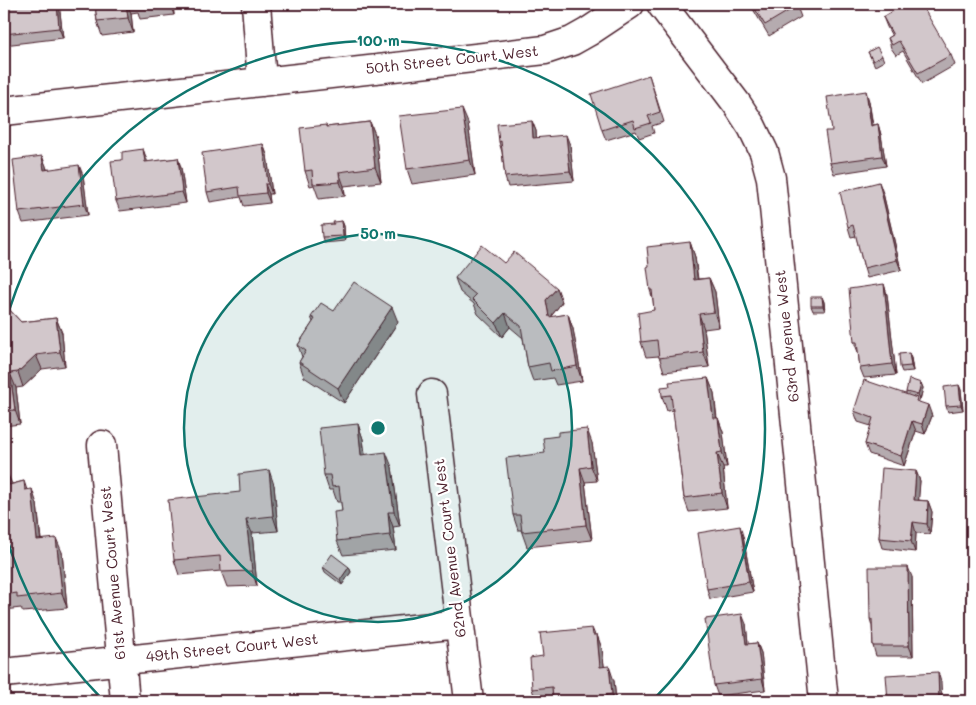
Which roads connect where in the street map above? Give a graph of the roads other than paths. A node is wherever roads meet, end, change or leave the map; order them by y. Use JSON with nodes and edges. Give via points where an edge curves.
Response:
{"nodes":[{"id":1,"x":256,"y":4,"type":"edge"},
{"id":2,"x":630,"y":4,"type":"edge"},
{"id":3,"x":662,"y":4,"type":"edge"},
{"id":4,"x":262,"y":82,"type":"junction"},
{"id":5,"x":4,"y":111,"type":"edge"},
{"id":6,"x":432,"y":394,"type":"dead end"},
{"id":7,"x":102,"y":445,"type":"dead end"},
{"id":8,"x":459,"y":624,"type":"junction"},
{"id":9,"x":121,"y":660,"type":"junction"},
{"id":10,"x":4,"y":673,"type":"edge"},
{"id":11,"x":125,"y":701,"type":"edge"},
{"id":12,"x":469,"y":701,"type":"edge"},
{"id":13,"x":824,"y":701,"type":"edge"}],
"edges":[{"from":1,"to":4,"type":"street"},
{"from":2,"to":4,"type":"street","name":"50th Street Court West","via":[[572,41],[545,50]]},
{"from":3,"to":13,"type":"street","name":"63rd Avenue West","via":[[752,127],[764,152],[771,178]]},
{"from":4,"to":5,"type":"street","name":"50th Street Court West"},
{"from":6,"to":8,"type":"street","name":"62nd Avenue Court West"},
{"from":7,"to":9,"type":"street","name":"61st Avenue Court West"},
{"from":8,"to":9,"type":"street","name":"49th Street Court West"},
{"from":8,"to":12,"type":"street","name":"62nd Avenue Court West"},
{"from":9,"to":10,"type":"street","name":"49th Street Court West"},
{"from":9,"to":11,"type":"street","name":"61st Avenue Court West"}]}
